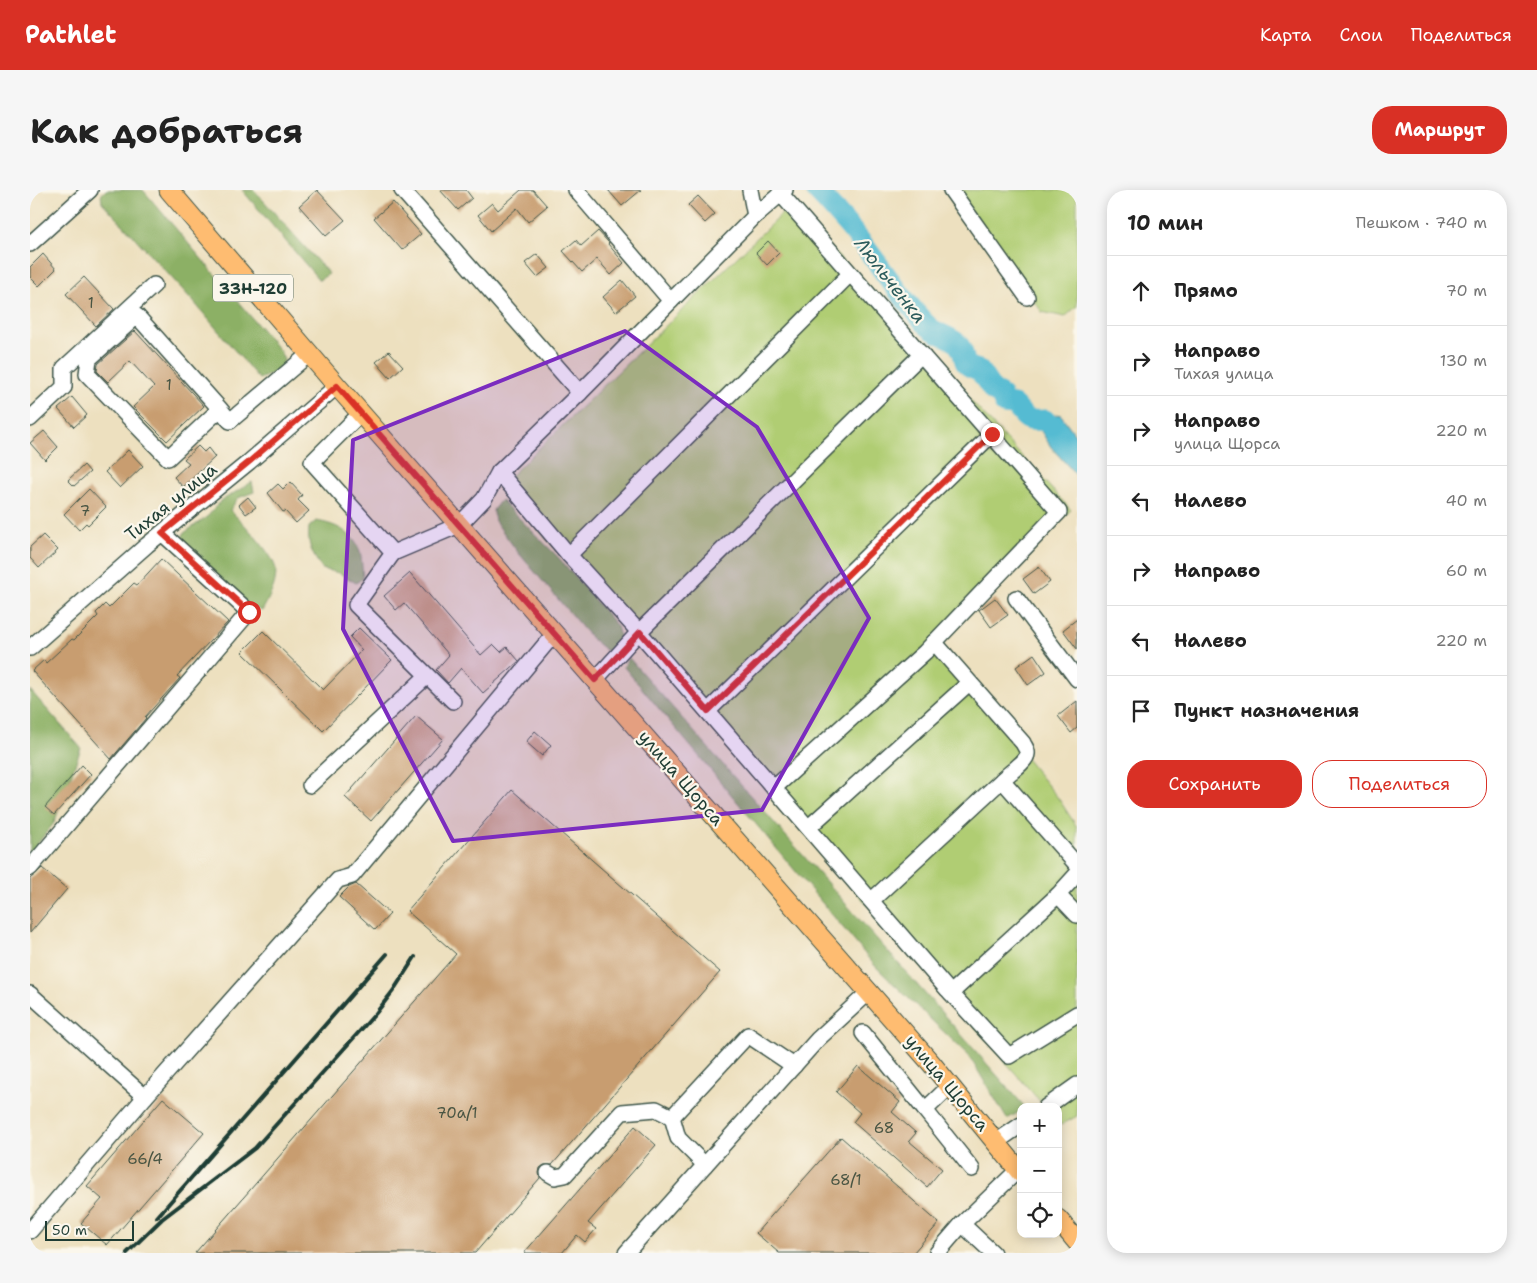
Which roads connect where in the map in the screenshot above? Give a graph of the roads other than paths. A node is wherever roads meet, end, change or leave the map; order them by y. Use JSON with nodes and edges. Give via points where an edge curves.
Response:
{"nodes":[{"id":1,"x":90,"y":190,"type":"edge"},
{"id":2,"x":169,"y":190,"type":"edge"},
{"id":3,"x":402,"y":190,"type":"edge"},
{"id":4,"x":576,"y":190,"type":"edge"},
{"id":5,"x":750,"y":190,"type":"edge"},
{"id":6,"x":951,"y":190,"type":"edge"},
{"id":7,"x":783,"y":192,"type":"edge"},
{"id":8,"x":755,"y":216,"type":"junction"},
{"id":9,"x":30,"y":244,"type":"edge"},
{"id":10,"x":850,"y":274,"type":"junction"},
{"id":11,"x":154,"y":285,"type":"dead end"},
{"id":12,"x":1027,"y":298,"type":"dead end"},
{"id":13,"x":671,"y":301,"type":"junction"},
{"id":14,"x":309,"y":354,"type":"junction"},
{"id":15,"x":922,"y":354,"type":"junction"},
{"id":16,"x":337,"y":386,"type":"junction"},
{"id":17,"x":580,"y":393,"type":"junction"},
{"id":18,"x":220,"y":409,"type":"junction"},
{"id":19,"x":361,"y":413,"type":"junction"},
{"id":20,"x":30,"y":419,"type":"edge"},
{"id":21,"x":992,"y":434,"type":"junction"},
{"id":22,"x":499,"y":472,"type":"junction"},
{"id":23,"x":459,"y":526,"type":"junction"},
{"id":24,"x":162,"y":533,"type":"junction"},
{"id":25,"x":393,"y":553,"type":"junction"},
{"id":26,"x":569,"y":555,"type":"junction"},
{"id":27,"x":1016,"y":598,"type":"dead end"},
{"id":28,"x":640,"y":632,"type":"junction"},
{"id":29,"x":554,"y":634,"type":"junction"},
{"id":30,"x":934,"y":642,"type":"junction"},
{"id":31,"x":30,"y":648,"type":"edge"},
{"id":32,"x":427,"y":676,"type":"junction"},
{"id":33,"x":1077,"y":678,"type":"edge"},
{"id":34,"x":595,"y":680,"type":"junction"},
{"id":35,"x":969,"y":683,"type":"junction"},
{"id":36,"x":453,"y":701,"type":"dead end"},
{"id":37,"x":708,"y":711,"type":"junction"},
{"id":38,"x":1002,"y":780,"type":"junction"},
{"id":39,"x":310,"y":785,"type":"dead end"},
{"id":40,"x":774,"y":788,"type":"junction"},
{"id":41,"x":809,"y":827,"type":"junction"},
{"id":42,"x":1077,"y":864,"type":"edge"},
{"id":43,"x":30,"y":868,"type":"edge"},
{"id":44,"x":1077,"y":874,"type":"edge"},
{"id":45,"x":1058,"y":895,"type":"junction"},
{"id":46,"x":872,"y":900,"type":"junction"},
{"id":47,"x":1077,"y":915,"type":"edge"},
{"id":48,"x":869,"y":992,"type":"junction"},
{"id":49,"x":951,"y":993,"type":"junction"},
{"id":50,"x":30,"y":994,"type":"edge"},
{"id":51,"x":1077,"y":1014,"type":"edge"},
{"id":52,"x":863,"y":1033,"type":"dead end"},
{"id":53,"x":794,"y":1066,"type":"junction"},
{"id":54,"x":1077,"y":1085,"type":"edge"},
{"id":55,"x":950,"y":1086,"type":"junction"},
{"id":56,"x":145,"y":1097,"type":"junction"},
{"id":57,"x":1052,"y":1103,"type":"edge"},
{"id":58,"x":925,"y":1110,"type":"junction"},
{"id":59,"x":672,"y":1117,"type":"junction"},
{"id":60,"x":1017,"y":1128,"type":"edge"},
{"id":61,"x":996,"y":1142,"type":"junction"},
{"id":62,"x":705,"y":1165,"type":"junction"},
{"id":63,"x":1017,"y":1168,"type":"edge"},
{"id":64,"x":972,"y":1169,"type":"dead end"},
{"id":65,"x":548,"y":1173,"type":"dead end"},
{"id":66,"x":1017,"y":1175,"type":"edge"},
{"id":67,"x":962,"y":1224,"type":"junction"},
{"id":68,"x":1062,"y":1224,"type":"edge"},
{"id":69,"x":30,"y":1231,"type":"edge"},
{"id":70,"x":1077,"y":1242,"type":"edge"},
{"id":71,"x":626,"y":1253,"type":"edge"},
{"id":72,"x":937,"y":1253,"type":"edge"},
{"id":73,"x":993,"y":1253,"type":"edge"}],
"edges":[{"from":1,"to":9,"type":"street"},
{"from":2,"to":14,"type":"main road","number":"33Н-120"},
{"from":3,"to":17,"type":"street"},
{"from":4,"to":13,"type":"street"},
{"from":5,"to":8,"type":"street"},
{"from":6,"to":12,"type":"street"},
{"from":7,"to":8,"type":"street"},
{"from":7,"to":10,"type":"street"},
{"from":8,"to":13,"type":"street"},
{"from":10,"to":15,"type":"street"},
{"from":10,"to":26,"type":"street"},
{"from":11,"to":20,"type":"street","via":[[64,368],[64,387]]},
{"from":13,"to":17,"type":"street"},
{"from":14,"to":16,"type":"main road","number":"33Н-120"},
{"from":14,"to":18,"type":"street","via":[[230,421]]},
{"from":15,"to":21,"type":"street"},
{"from":15,"to":28,"type":"street"},
{"from":16,"to":19,"type":"main road","name":"улица Щорса"},
{"from":16,"to":24,"type":"street","name":"Тихая улица"},
{"from":17,"to":22,"type":"street"},
{"from":18,"to":18,"type":"street","via":[[137,316],[89,359],[88,374],[168,458]]},
{"from":19,"to":23,"type":"main road","name":"улица Щорса"},
{"from":19,"to":25,"type":"street","via":[[312,462]]},
{"from":21,"to":30,"type":"street","via":[[1059,512]]},
{"from":21,"to":37,"type":"street"},
{"from":22,"to":23,"type":"street","via":[[484,499]]},
{"from":22,"to":26,"type":"street"},
{"from":23,"to":25,"type":"street"},
{"from":23,"to":29,"type":"main road","name":"улица Щорса"},
{"from":24,"to":31,"type":"street","name":"Тихая улица"},
{"from":24,"to":43,"type":"street","via":[[249,612]]},
{"from":25,"to":32,"type":"street","via":[[356,605]]},
{"from":26,"to":28,"type":"street"},
{"from":27,"to":33,"type":"street"},
{"from":28,"to":34,"type":"street"},
{"from":28,"to":37,"type":"street"},
{"from":29,"to":34,"type":"main road","name":"улица Щорса"},
{"from":29,"to":56,"type":"street","via":[[352,876],[338,880]]},
{"from":30,"to":35,"type":"street"},
{"from":30,"to":40,"type":"street"},
{"from":32,"to":36,"type":"street"},
{"from":32,"to":39,"type":"street"},
{"from":34,"to":48,"type":"main road","name":"улица Щорса"},
{"from":35,"to":38,"type":"street","via":[[1027,751],[1022,762]]},
{"from":35,"to":41,"type":"street"},
{"from":37,"to":40,"type":"street"},
{"from":38,"to":42,"type":"street"},
{"from":38,"to":46,"type":"street"},
{"from":40,"to":41,"type":"street"},
{"from":41,"to":46,"type":"street"},
{"from":44,"to":45,"type":"street"},
{"from":45,"to":47,"type":"street"},
{"from":45,"to":49,"type":"street"},
{"from":46,"to":49,"type":"street"},
{"from":48,"to":53,"type":"street"},
{"from":48,"to":55,"type":"main road","name":"улица Щорса"},
{"from":49,"to":51,"type":"street","via":[[1009,1056]]},
{"from":50,"to":56,"type":"street"},
{"from":52,"to":58,"type":"street"},
{"from":53,"to":59,"type":"street","via":[[748,1035]]},
{"from":53,"to":62,"type":"street"},
{"from":54,"to":57,"type":"street"},
{"from":55,"to":58,"type":"street"},
{"from":55,"to":61,"type":"main road","name":"улица Щорса"},
{"from":56,"to":69,"type":"street"},
{"from":58,"to":64,"type":"street"},
{"from":59,"to":62,"type":"street","via":[[678,1138]]},
{"from":59,"to":65,"type":"street","via":[[656,1109],[622,1112],[565,1175],[556,1177]]},
{"from":60,"to":61,"type":"street"},
{"from":61,"to":63,"type":"main road","name":"улица Щорса"},
{"from":62,"to":71,"type":"street"},
{"from":66,"to":67,"type":"street"},
{"from":67,"to":72,"type":"street"},
{"from":67,"to":73,"type":"street"},
{"from":68,"to":70,"type":"main road"}]}
